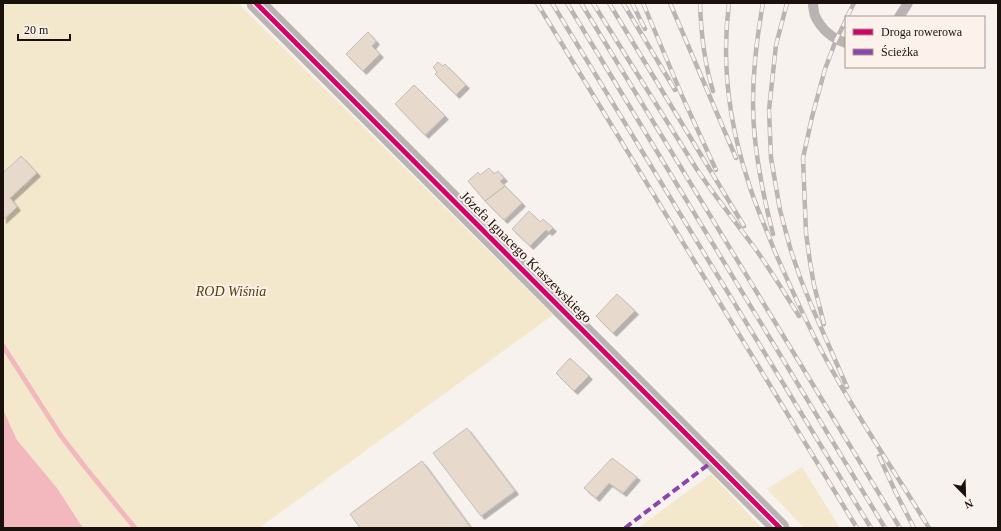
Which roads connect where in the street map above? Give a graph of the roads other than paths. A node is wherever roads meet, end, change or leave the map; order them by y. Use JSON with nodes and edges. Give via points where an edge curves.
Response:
{"nodes":[{"id":1,"x":256,"y":3,"type":"edge"},
{"id":2,"x":813,"y":3,"type":"edge"},
{"id":3,"x":908,"y":3,"type":"edge"},
{"id":4,"x":901,"y":16,"type":"edge"},
{"id":5,"x":845,"y":43,"type":"edge"},
{"id":6,"x":780,"y":528,"type":"edge"}],
"edges":[{"from":1,"to":6,"type":"street","name":"Józefa Ignacego Kraszewskiego"},
{"from":2,"to":5,"type":"lane","via":[[815,15],[826,32],[836,40]]},
{"from":3,"to":4,"type":"lane"}]}
